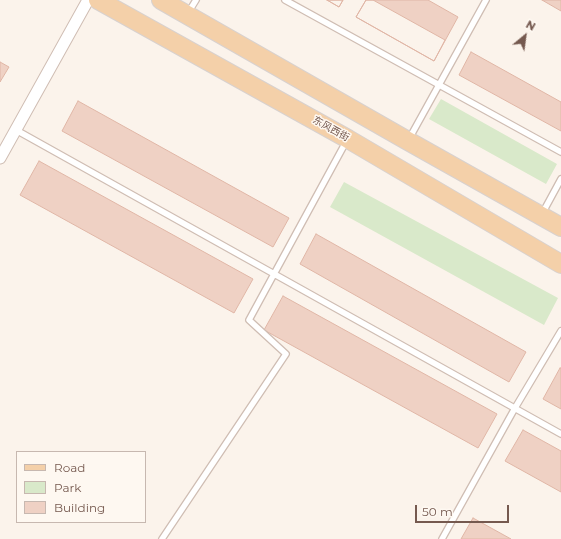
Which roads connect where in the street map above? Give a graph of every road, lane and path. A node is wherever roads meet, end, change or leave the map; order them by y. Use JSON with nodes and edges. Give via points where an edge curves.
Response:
{"nodes":[{"id":1,"x":88,"y":0,"type":"edge"},
{"id":2,"x":98,"y":0,"type":"edge"},
{"id":3,"x":161,"y":0,"type":"edge"},
{"id":4,"x":285,"y":0,"type":"edge"},
{"id":5,"x":486,"y":0,"type":"edge"},
{"id":6,"x":191,"y":8,"type":"edge"},
{"id":7,"x":440,"y":85,"type":"junction"},
{"id":8,"x":16,"y":130,"type":"junction"},
{"id":9,"x":348,"y":139,"type":"junction"},
{"id":10,"x":408,"y":141,"type":"junction"},
{"id":11,"x":561,"y":152,"type":"edge"},
{"id":12,"x":0,"y":158,"type":"edge"},
{"id":13,"x":561,"y":179,"type":"edge"},
{"id":14,"x":541,"y":216,"type":"junction"},
{"id":15,"x":561,"y":227,"type":"edge"},
{"id":16,"x":561,"y":264,"type":"edge"},
{"id":17,"x":274,"y":274,"type":"junction"},
{"id":18,"x":561,"y":331,"type":"edge"},
{"id":19,"x":515,"y":408,"type":"junction"},
{"id":20,"x":561,"y":434,"type":"edge"},
{"id":21,"x":162,"y":539,"type":"edge"},
{"id":22,"x":442,"y":539,"type":"edge"}],
"edges":[{"from":1,"to":8,"type":"street"},
{"from":2,"to":9,"type":"main road","name":"东风西街"},
{"from":3,"to":6,"type":"main road"},
{"from":4,"to":7,"type":"lane"},
{"from":5,"to":7,"type":"lane"},
{"from":6,"to":10,"type":"main road"},
{"from":7,"to":10,"type":"lane"},
{"from":7,"to":11,"type":"lane"},
{"from":8,"to":12,"type":"street"},
{"from":8,"to":17,"type":"lane"},
{"from":9,"to":16,"type":"main road","name":"东风西街"},
{"from":9,"to":17,"type":"lane"},
{"from":10,"to":14,"type":"main road"},
{"from":13,"to":14,"type":"lane"},
{"from":14,"to":15,"type":"main road"},
{"from":17,"to":19,"type":"lane"},
{"from":17,"to":21,"type":"lane","via":[[249,320],[286,354]]},
{"from":18,"to":19,"type":"lane"},
{"from":19,"to":20,"type":"lane"},
{"from":19,"to":22,"type":"lane"}]}
